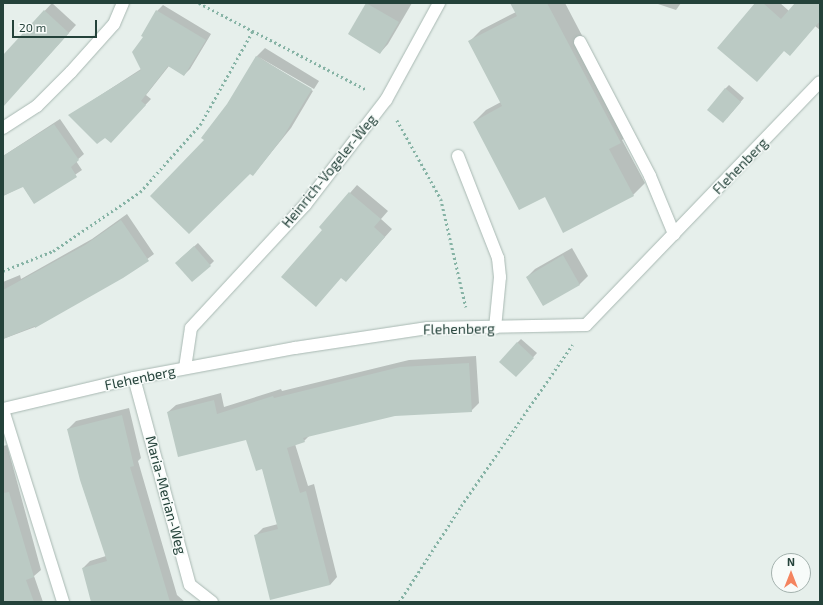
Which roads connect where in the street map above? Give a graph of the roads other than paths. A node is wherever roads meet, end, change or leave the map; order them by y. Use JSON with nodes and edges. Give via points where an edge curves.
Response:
{"nodes":[{"id":1,"x":123,"y":3,"type":"edge"},
{"id":2,"x":439,"y":3,"type":"edge"},
{"id":3,"x":580,"y":42,"type":"dead end"},
{"id":4,"x":820,"y":82,"type":"edge"},
{"id":5,"x":3,"y":128,"type":"edge"},
{"id":6,"x":458,"y":156,"type":"dead end"},
{"id":7,"x":674,"y":234,"type":"junction"},
{"id":8,"x":495,"y":328,"type":"junction"},
{"id":9,"x":185,"y":368,"type":"junction"},
{"id":10,"x":134,"y":378,"type":"junction"},
{"id":11,"x":3,"y":410,"type":"edge"},
{"id":12,"x":63,"y":602,"type":"edge"},
{"id":13,"x":212,"y":602,"type":"edge"}],
"edges":[{"from":1,"to":5,"type":"street","via":[[114,24],[70,72],[37,106]]},
{"from":2,"to":9,"type":"street","name":"Heinrich-Vogeler-Weg","via":[[386,100],[305,205],[191,328]]},
{"from":3,"to":7,"type":"street","via":[[650,176]]},
{"from":4,"to":7,"type":"street","name":"Flehenberg"},
{"from":6,"to":8,"type":"street","via":[[498,258],[500,277]]},
{"from":7,"to":8,"type":"street","name":"Flehenberg","via":[[586,325]]},
{"from":8,"to":9,"type":"street","name":"Flehenberg","via":[[428,328]]},
{"from":9,"to":10,"type":"street","name":"Flehenberg"},
{"from":10,"to":11,"type":"street","name":"Flehenberg"},
{"from":10,"to":13,"type":"street","name":"Maria-Merian-Weg","via":[[190,586]]},
{"from":11,"to":12,"type":"street"}]}
